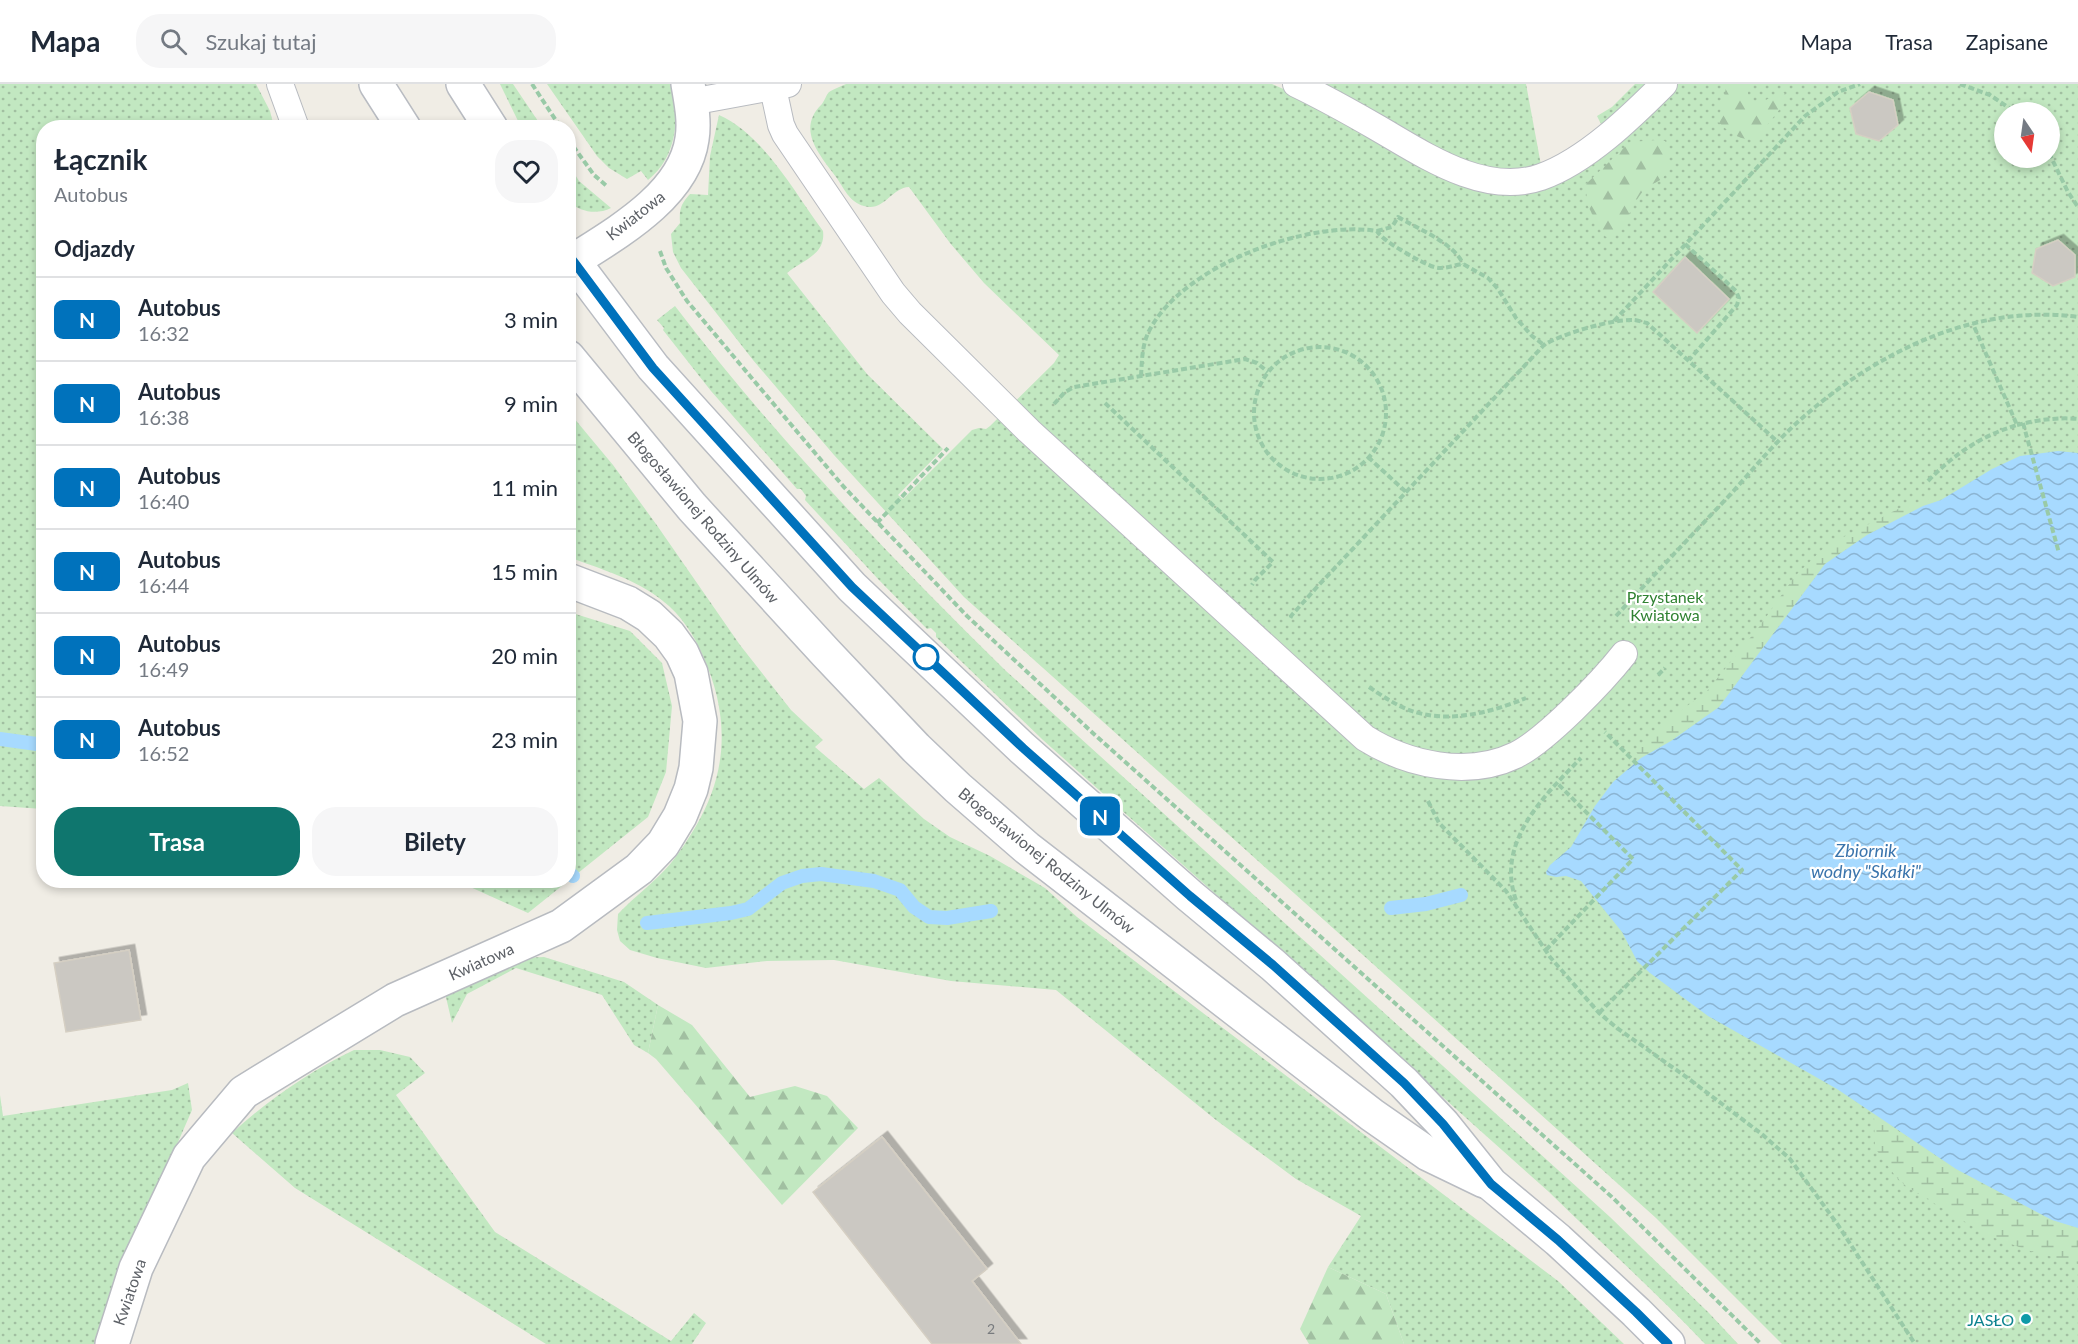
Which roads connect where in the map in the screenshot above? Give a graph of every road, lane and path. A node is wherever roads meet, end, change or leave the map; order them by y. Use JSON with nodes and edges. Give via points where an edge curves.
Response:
{"nodes":[{"id":1,"x":280,"y":84,"type":"edge"},
{"id":2,"x":376,"y":84,"type":"edge"},
{"id":3,"x":463,"y":84,"type":"edge"},
{"id":4,"x":532,"y":84,"type":"edge"},
{"id":5,"x":1296,"y":84,"type":"edge"},
{"id":6,"x":1664,"y":84,"type":"edge"},
{"id":7,"x":1860,"y":84,"type":"edge"},
{"id":8,"x":1960,"y":84,"type":"edge"},
{"id":9,"x":781,"y":86,"type":"edge"},
{"id":10,"x":690,"y":93,"type":"edge"},
{"id":11,"x":2002,"y":102,"type":"edge"},
{"id":12,"x":293,"y":120,"type":"edge"},
{"id":13,"x":399,"y":120,"type":"edge"},
{"id":14,"x":486,"y":120,"type":"edge"},
{"id":15,"x":556,"y":120,"type":"edge"},
{"id":16,"x":576,"y":149,"type":"edge"},
{"id":17,"x":2056,"y":168,"type":"edge"},
{"id":18,"x":617,"y":191,"type":"dead end"},
{"id":19,"x":2078,"y":207,"type":"edge"},
{"id":20,"x":1377,"y":231,"type":"junction"},
{"id":21,"x":659,"y":244,"type":"dead end"},
{"id":22,"x":1685,"y":244,"type":"junction"},
{"id":23,"x":576,"y":256,"type":"edge"},
{"id":24,"x":1462,"y":264,"type":"junction"},
{"id":25,"x":576,"y":268,"type":"edge"},
{"id":26,"x":2078,"y":317,"type":"edge"},
{"id":27,"x":1613,"y":322,"type":"junction"},
{"id":28,"x":1973,"y":324,"type":"junction"},
{"id":29,"x":1544,"y":345,"type":"junction"},
{"id":30,"x":1689,"y":360,"type":"junction"},
{"id":31,"x":576,"y":367,"type":"edge"},
{"id":32,"x":1268,"y":372,"type":"junction"},
{"id":33,"x":1141,"y":376,"type":"junction"},
{"id":34,"x":1105,"y":403,"type":"dead end"},
{"id":35,"x":2078,"y":419,"type":"edge"},
{"id":36,"x":2023,"y":423,"type":"junction"},
{"id":37,"x":2017,"y":425,"type":"junction"},
{"id":38,"x":1029,"y":431,"type":"junction"},
{"id":39,"x":1779,"y":442,"type":"junction"},
{"id":40,"x":948,"y":448,"type":"dead end"},
{"id":41,"x":1368,"y":457,"type":"junction"},
{"id":42,"x":1928,"y":481,"type":"dead end"},
{"id":43,"x":1406,"y":492,"type":"junction"},
{"id":44,"x":877,"y":522,"type":"junction"},
{"id":45,"x":2058,"y":553,"type":"dead end"},
{"id":46,"x":576,"y":583,"type":"edge"},
{"id":47,"x":1252,"y":592,"type":"dead end"},
{"id":48,"x":1291,"y":616,"type":"junction"},
{"id":49,"x":1282,"y":617,"type":"dead end"},
{"id":50,"x":1611,"y":621,"type":"dead end"},
{"id":51,"x":1299,"y":624,"type":"dead end"},
{"id":52,"x":1624,"y":654,"type":"dead end"},
{"id":53,"x":1665,"y":668,"type":"dead end"},
{"id":54,"x":1362,"y":681,"type":"dead end"},
{"id":55,"x":1652,"y":682,"type":"dead end"},
{"id":56,"x":1534,"y":693,"type":"dead end"},
{"id":57,"x":1613,"y":724,"type":"dead end"},
{"id":58,"x":1589,"y":749,"type":"dead end"},
{"id":59,"x":1410,"y":759,"type":"junction"},
{"id":60,"x":1557,"y":783,"type":"junction"},
{"id":61,"x":1518,"y":907,"type":"junction"},
{"id":62,"x":1546,"y":950,"type":"junction"},
{"id":63,"x":1599,"y":1013,"type":"junction"},
{"id":64,"x":1491,"y":1184,"type":"junction"},
{"id":65,"x":1910,"y":1337,"type":"junction"},
{"id":66,"x":112,"y":1344,"type":"edge"},
{"id":67,"x":1668,"y":1344,"type":"edge"},
{"id":68,"x":1761,"y":1344,"type":"edge"},
{"id":69,"x":1915,"y":1344,"type":"edge"},
{"id":70,"x":1919,"y":1344,"type":"edge"}],
"edges":[{"from":1,"to":12,"type":"lane"},
{"from":2,"to":13,"type":"main road"},
{"from":3,"to":14,"type":"main road"},
{"from":4,"to":15,"type":"path"},
{"from":5,"to":6,"type":"lane","via":[[1443,164],[1509,182],[1558,170],[1612,131]]},
{"from":7,"to":22,"type":"path","via":[[1838,92],[1805,116]]},
{"from":8,"to":11,"type":"path"},
{"from":9,"to":10,"type":"lane"},
{"from":9,"to":38,"type":"lane","via":[[781,125],[785,134],[893,293]]},
{"from":10,"to":23,"type":"main road","name":"Kwiatowa","via":[[690,152],[673,184],[647,209]]},
{"from":16,"to":18,"type":"path","via":[[594,175]]},
{"from":17,"to":19,"type":"path"},
{"from":20,"to":24,"type":"path","via":[[1385,241],[1433,267]]},
{"from":20,"to":24,"type":"path","via":[[1392,227],[1398,217],[1451,248]]},
{"from":20,"to":33,"type":"path","via":[[1332,231],[1281,241],[1209,272],[1181,293],[1154,322],[1144,343]]},
{"from":21,"to":44,"type":"path","via":[[666,268],[687,300]]},
{"from":22,"to":27,"type":"path"},
{"from":22,"to":30,"type":"path","via":[[1736,291],[1739,301]]},
{"from":24,"to":29,"type":"path","via":[[1488,278],[1516,318]]},
{"from":25,"to":64,"type":"main road","name":"Błogosławionej Rodziny Ulmów","via":[[653,368],[852,587],[1023,748],[1404,1083]]},
{"from":26,"to":28,"type":"path","via":[[2020,316]]},
{"from":27,"to":29,"type":"path","via":[[1567,334]]},
{"from":27,"to":30,"type":"path","via":[[1647,323]]},
{"from":28,"to":37,"type":"path"},
{"from":28,"to":39,"type":"path","via":[[1937,335],[1879,362],[1827,398]]},
{"from":29,"to":43,"type":"path"},
{"from":30,"to":39,"type":"path"},
{"from":31,"to":64,"type":"main road","name":"Błogosławionej Rodziny Ulmów","via":[[692,507],[826,653],[958,788],[1044,862],[1372,1114],[1428,1154]]},
{"from":32,"to":33,"type":"path","via":[[1245,359]]},
{"from":32,"to":41,"type":"path","via":[[1257,392],[1254,422],[1264,449],[1274,461],[1300,476],[1330,478],[1357,467]]},
{"from":32,"to":41,"type":"path","via":[[1284,357],[1310,348],[1336,349],[1360,362],[1378,382],[1385,408],[1382,434]]},
{"from":33,"to":38,"type":"path","via":[[1074,387]]},
{"from":34,"to":47,"type":"path","via":[[1273,562],[1255,580]]},
{"from":35,"to":36,"type":"path"},
{"from":36,"to":37,"type":"path"},
{"from":36,"to":45,"type":"path"},
{"from":37,"to":42,"type":"path","via":[[1975,442]]},
{"from":38,"to":59,"type":"lane","via":[[1365,738]]},
{"from":39,"to":50,"type":"path"},
{"from":40,"to":44,"type":"path"},
{"from":41,"to":43,"type":"path"},
{"from":43,"to":48,"type":"path"},
{"from":44,"to":68,"type":"path","via":[[967,616],[1613,1198]]},
{"from":46,"to":66,"type":"main road","name":"Kwiatowa","via":[[628,603],[649,616],[676,644],[691,673],[700,722],[696,768],[680,816],[663,844],[639,870],[561,926],[395,1000],[244,1092],[189,1157],[136,1268]]},
{"from":48,"to":49,"type":"path"},
{"from":48,"to":51,"type":"path"},
{"from":52,"to":59,"type":"lane","via":[[1548,731],[1516,755],[1483,765],[1446,767]]},
{"from":53,"to":55,"type":"path"},
{"from":54,"to":56,"type":"path","via":[[1390,701],[1439,716],[1489,711]]},
{"from":57,"to":63,"type":"path","via":[[1605,732],[1742,870]]},
{"from":58,"to":60,"type":"path"},
{"from":59,"to":61,"type":"path","via":[[1438,823]]},
{"from":60,"to":61,"type":"path","via":[[1536,806],[1521,832],[1511,876]]},
{"from":60,"to":62,"type":"path","via":[[1634,859]]},
{"from":61,"to":62,"type":"path"},
{"from":62,"to":63,"type":"path"},
{"from":63,"to":65,"type":"path","via":[[1784,1154],[1838,1225]]},
{"from":64,"to":67,"type":"main road","name":"Błogosławionej Rodziny Ulmów","via":[[1558,1240]]},
{"from":65,"to":69,"type":"path"},
{"from":65,"to":70,"type":"path"}]}
